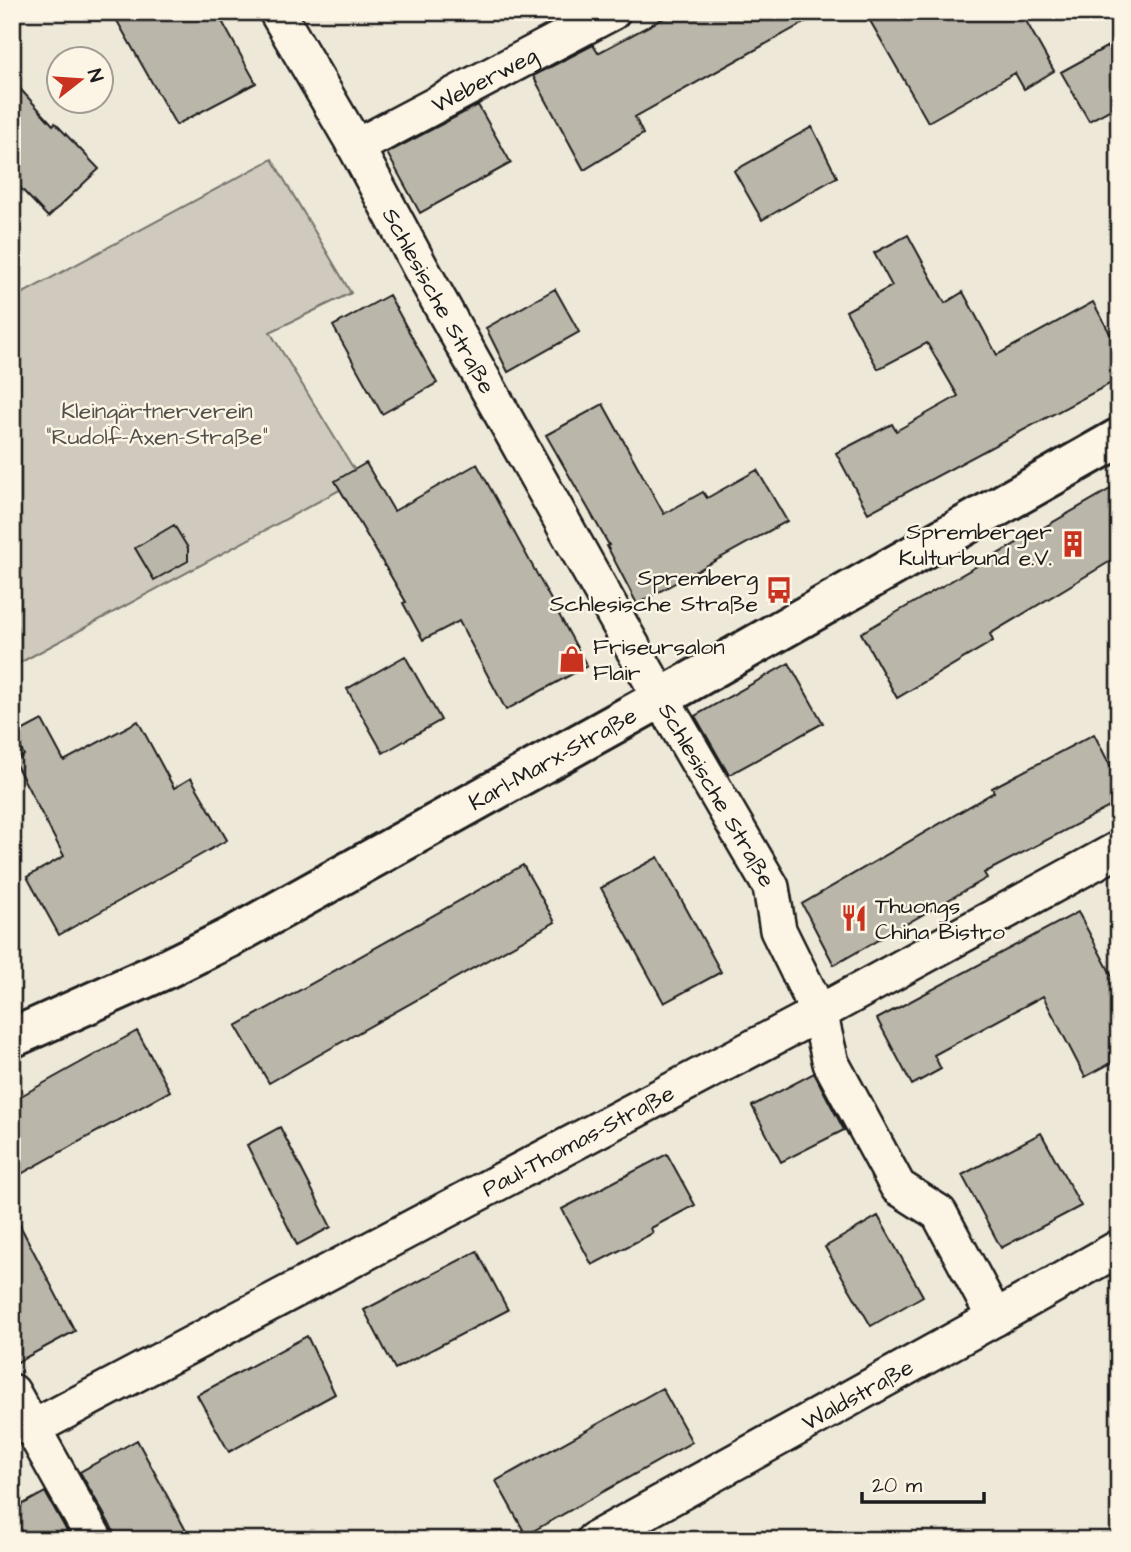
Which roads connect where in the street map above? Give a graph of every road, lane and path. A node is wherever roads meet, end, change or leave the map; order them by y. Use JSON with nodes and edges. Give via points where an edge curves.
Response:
{"nodes":[{"id":1,"x":277,"y":12,"type":"edge"},
{"id":2,"x":612,"y":12,"type":"edge"},
{"id":3,"x":356,"y":147,"type":"junction"},
{"id":4,"x":1119,"y":438,"type":"edge"},
{"id":5,"x":661,"y":698,"type":"junction"},
{"id":6,"x":1119,"y":849,"type":"edge"},
{"id":7,"x":820,"y":1013,"type":"junction"},
{"id":8,"x":12,"y":1038,"type":"edge"},
{"id":9,"x":1119,"y":1248,"type":"edge"},
{"id":10,"x":995,"y":1318,"type":"junction"},
{"id":11,"x":12,"y":1392,"type":"edge"},
{"id":12,"x":33,"y":1429,"type":"junction"},
{"id":13,"x":94,"y":1540,"type":"edge"},
{"id":14,"x":594,"y":1540,"type":"edge"}],
"edges":[{"from":1,"to":3,"type":"street","name":"Schlesische Straße"},
{"from":2,"to":3,"type":"street","name":"Weberweg"},
{"from":3,"to":5,"type":"street","name":"Schlesische Straße"},
{"from":4,"to":5,"type":"main road","name":"Karl-Marx-Straße"},
{"from":5,"to":7,"type":"street","name":"Schlesische Straße","via":[[771,887],[778,930]]},
{"from":5,"to":8,"type":"main road","name":"Karl-Marx-Straße","via":[[231,937]]},
{"from":6,"to":7,"type":"street","name":"Paul-Thomas-Straße"},
{"from":7,"to":10,"type":"street","name":"Schlesische Straße","via":[[831,1063],[898,1186],[939,1213]]},
{"from":7,"to":12,"type":"street","name":"Paul-Thomas-Straße"},
{"from":9,"to":10,"type":"street","name":"Waldstraße"},
{"from":10,"to":14,"type":"street","name":"Waldstraße"},
{"from":11,"to":12,"type":"street"},
{"from":12,"to":13,"type":"street"}]}
